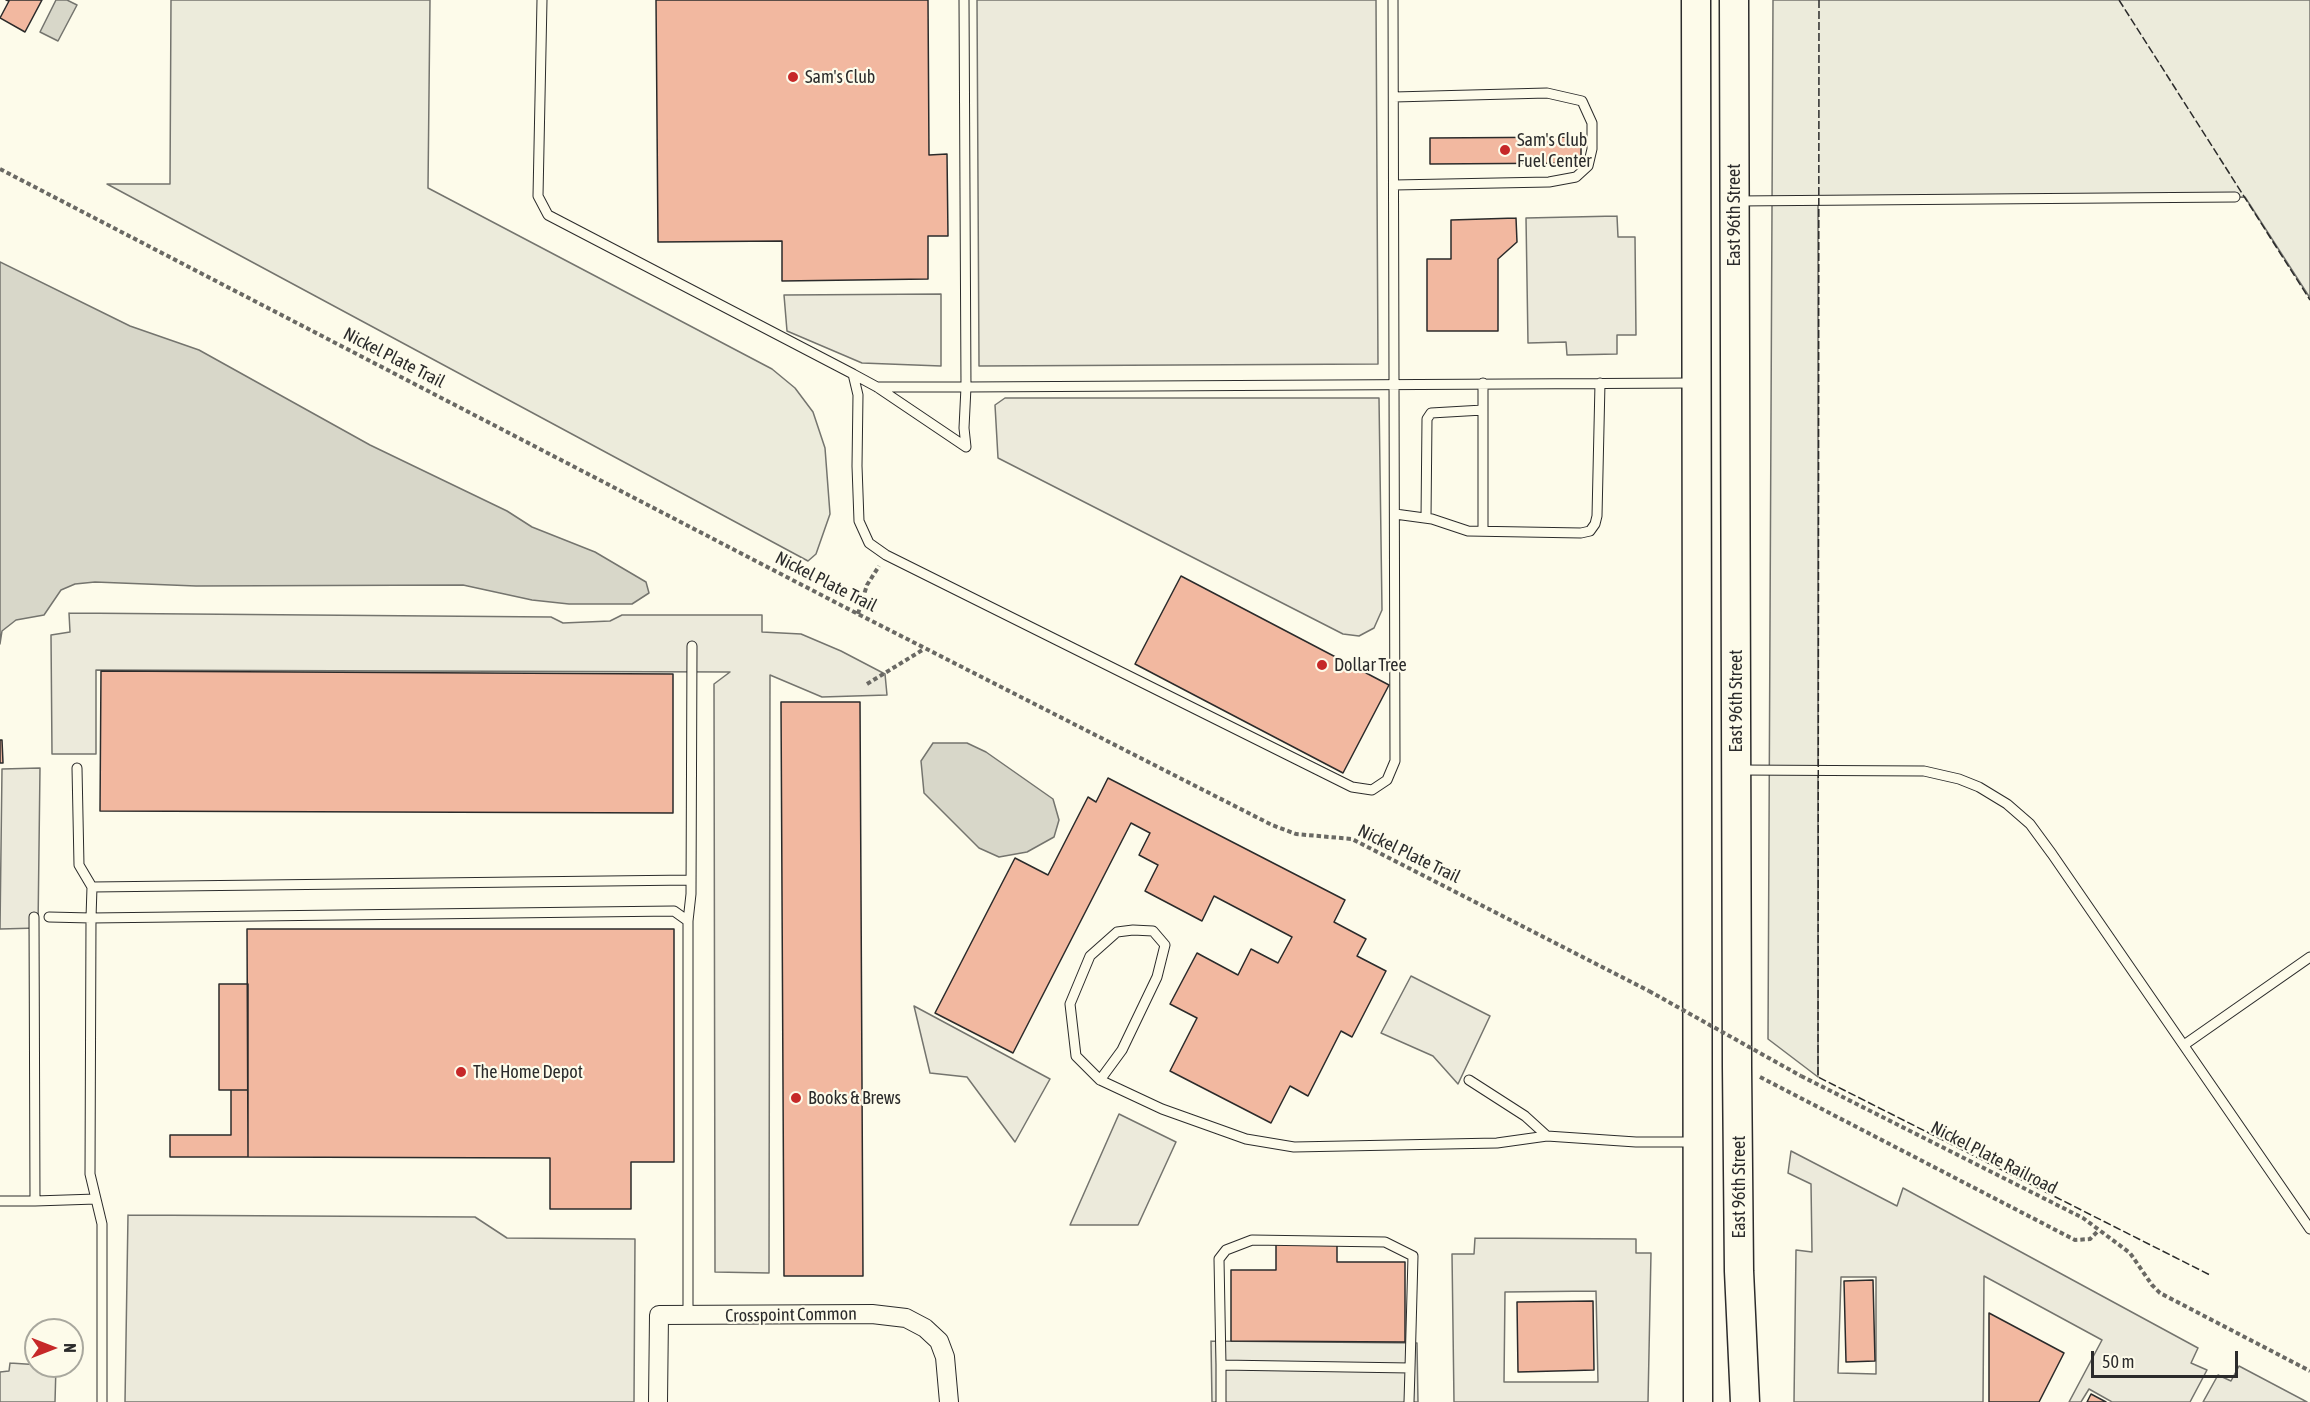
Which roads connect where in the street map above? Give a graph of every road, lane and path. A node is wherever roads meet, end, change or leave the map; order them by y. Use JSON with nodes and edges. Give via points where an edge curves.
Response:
{"nodes":[{"id":1,"x":542,"y":0,"type":"edge"},
{"id":2,"x":964,"y":0,"type":"edge"},
{"id":3,"x":1393,"y":0,"type":"edge"},
{"id":4,"x":1696,"y":0,"type":"edge"},
{"id":5,"x":1734,"y":0,"type":"edge"},
{"id":6,"x":1394,"y":97,"type":"junction"},
{"id":7,"x":0,"y":169,"type":"edge"},
{"id":8,"x":1394,"y":185,"type":"junction"},
{"id":9,"x":2235,"y":197,"type":"dead end"},
{"id":10,"x":1734,"y":201,"type":"junction"},
{"id":11,"x":853,"y":374,"type":"junction"},
{"id":12,"x":1395,"y":383,"type":"junction"},
{"id":13,"x":1483,"y":383,"type":"junction"},
{"id":14,"x":1600,"y":383,"type":"junction"},
{"id":15,"x":1696,"y":383,"type":"junction"},
{"id":16,"x":877,"y":387,"type":"junction"},
{"id":17,"x":966,"y":387,"type":"junction"},
{"id":18,"x":1483,"y":410,"type":"junction"},
{"id":19,"x":1395,"y":514,"type":"junction"},
{"id":20,"x":1426,"y":518,"type":"junction"},
{"id":21,"x":1483,"y":531,"type":"junction"},
{"id":22,"x":1697,"y":543,"type":"junction"},
{"id":23,"x":886,"y":555,"type":"junction"},
{"id":24,"x":858,"y":614,"type":"junction"},
{"id":25,"x":692,"y":646,"type":"dead end"},
{"id":26,"x":925,"y":649,"type":"junction"},
{"id":27,"x":867,"y":684,"type":"dead end"},
{"id":28,"x":77,"y":768,"type":"dead end"},
{"id":29,"x":1736,"y":770,"type":"junction"},
{"id":30,"x":692,"y":880,"type":"junction"},
{"id":31,"x":92,"y":887,"type":"junction"},
{"id":32,"x":692,"y":894,"type":"junction"},
{"id":33,"x":674,"y":911,"type":"junction"},
{"id":34,"x":34,"y":916,"type":"dead end"},
{"id":35,"x":49,"y":916,"type":"dead end"},
{"id":36,"x":91,"y":918,"type":"junction"},
{"id":37,"x":688,"y":921,"type":"junction"},
{"id":38,"x":2310,"y":957,"type":"edge"},
{"id":39,"x":1649,"y":991,"type":"joint"},
{"id":40,"x":2184,"y":1045,"type":"junction"},
{"id":41,"x":1755,"y":1075,"type":"dead end"},
{"id":42,"x":1100,"y":1080,"type":"junction"},
{"id":43,"x":1469,"y":1080,"type":"dead end"},
{"id":44,"x":1547,"y":1136,"type":"junction"},
{"id":45,"x":1697,"y":1142,"type":"junction"},
{"id":46,"x":96,"y":1199,"type":"junction"},
{"id":47,"x":0,"y":1201,"type":"edge"},
{"id":48,"x":35,"y":1201,"type":"junction"},
{"id":49,"x":2310,"y":1229,"type":"edge"},
{"id":50,"x":2100,"y":1230,"type":"junction"},
{"id":51,"x":1739,"y":1271,"type":"junction"},
{"id":52,"x":688,"y":1316,"type":"junction"},
{"id":53,"x":1221,"y":1365,"type":"junction"},
{"id":54,"x":1410,"y":1368,"type":"junction"},
{"id":55,"x":2310,"y":1371,"type":"edge"},
{"id":56,"x":102,"y":1402,"type":"edge"},
{"id":57,"x":658,"y":1402,"type":"edge"},
{"id":58,"x":949,"y":1402,"type":"edge"},
{"id":59,"x":1221,"y":1402,"type":"edge"},
{"id":60,"x":1409,"y":1402,"type":"edge"},
{"id":61,"x":1698,"y":1402,"type":"edge"},
{"id":62,"x":1745,"y":1402,"type":"edge"}],
"edges":[{"from":1,"to":11,"type":"lane","via":[[538,196],[548,215]]},
{"from":2,"to":17,"type":"lane"},
{"from":3,"to":6,"type":"lane"},
{"from":4,"to":15,"type":"main road"},
{"from":5,"to":10,"type":"main road","name":"East 96th Street"},
{"from":6,"to":8,"type":"lane"},
{"from":6,"to":8,"type":"lane","via":[[1547,93],[1582,101],[1592,123],[1588,166],[1576,177],[1549,182]]},
{"from":7,"to":24,"type":"path","name":"Nickel Plate Trail"},
{"from":8,"to":12,"type":"lane"},
{"from":9,"to":10,"type":"lane"},
{"from":10,"to":29,"type":"main road","name":"East 96th Street"},
{"from":11,"to":16,"type":"lane"},
{"from":11,"to":23,"type":"lane","via":[[858,395],[859,521],[869,543]]},
{"from":12,"to":13,"type":"lane"},
{"from":12,"to":17,"type":"lane"},
{"from":12,"to":19,"type":"lane"},
{"from":13,"to":14,"type":"lane"},
{"from":13,"to":18,"type":"lane"},
{"from":14,"to":15,"type":"lane"},
{"from":14,"to":21,"type":"lane","via":[[1597,516],[1590,531]]},
{"from":15,"to":22,"type":"main road"},
{"from":16,"to":17,"type":"lane"},
{"from":16,"to":17,"type":"lane","via":[[966,447]]},
{"from":18,"to":20,"type":"lane","via":[[1431,413],[1427,419]]},
{"from":18,"to":21,"type":"lane"},
{"from":19,"to":20,"type":"lane"},
{"from":19,"to":23,"type":"lane","via":[[1395,762],[1387,780],[1372,790],[1352,787]]},
{"from":20,"to":21,"type":"lane","via":[[1468,531]]},
{"from":22,"to":29,"type":"main road","via":[[1712,628],[1714,754],[1719,768]]},
{"from":22,"to":45,"type":"main road"},
{"from":23,"to":24,"type":"path","via":[[867,585]]},
{"from":24,"to":26,"type":"path","name":"Nickel Plate Trail"},
{"from":25,"to":30,"type":"lane"},
{"from":26,"to":27,"type":"path"},
{"from":26,"to":39,"type":"path","name":"Nickel Plate Trail","via":[[1272,825],[1296,834],[1352,839]]},
{"from":28,"to":31,"type":"lane","via":[[79,865]]},
{"from":29,"to":40,"type":"lane","via":[[1924,771],[1959,779],[1998,798],[2030,824],[2047,846]]},
{"from":29,"to":51,"type":"main road","name":"East 96th Street"},
{"from":30,"to":31,"type":"lane"},
{"from":30,"to":32,"type":"lane"},
{"from":31,"to":36,"type":"lane"},
{"from":32,"to":33,"type":"lane"},
{"from":32,"to":37,"type":"lane"},
{"from":33,"to":36,"type":"lane"},
{"from":33,"to":37,"type":"lane"},
{"from":34,"to":48,"type":"lane"},
{"from":35,"to":36,"type":"lane"},
{"from":36,"to":46,"type":"lane","via":[[90,1174]]},
{"from":37,"to":52,"type":"lane"},
{"from":38,"to":40,"type":"lane"},
{"from":39,"to":50,"type":"path","name":"Nickel Plate Railroad","bridge":true,"via":[[1801,1076]]},
{"from":40,"to":49,"type":"lane"},
{"from":41,"to":50,"type":"path","via":[[2075,1240],[2090,1239]]},
{"from":42,"to":42,"type":"lane","via":[[1076,1056],[1070,1004],[1090,956],[1116,932],[1153,931],[1165,945],[1157,977],[1122,1050]]},
{"from":42,"to":44,"type":"lane","via":[[1162,1109],[1246,1139],[1294,1147],[1497,1143]]},
{"from":43,"to":44,"type":"lane","via":[[1525,1116]]},
{"from":44,"to":45,"type":"lane"},
{"from":45,"to":51,"type":"main road","via":[[1711,1145],[1718,1153],[1725,1233]]},
{"from":45,"to":61,"type":"main road"},
{"from":46,"to":48,"type":"lane"},
{"from":46,"to":56,"type":"lane","via":[[102,1224]]},
{"from":47,"to":48,"type":"lane"},
{"from":50,"to":55,"type":"path","name":"Nickel Plate Railroad","via":[[2130,1253],[2160,1293]]},
{"from":51,"to":62,"type":"main road","name":"East 96th Street"},
{"from":52,"to":57,"type":"street","name":"Crosspoint Common","via":[[659,1315]]},
{"from":52,"to":58,"type":"street","name":"Crosspoint Common","via":[[872,1314],[906,1318],[939,1341],[945,1357]]},
{"from":53,"to":54,"type":"lane"},
{"from":53,"to":54,"type":"lane","via":[[1219,1259],[1226,1250],[1252,1240],[1384,1242],[1413,1256]]},
{"from":53,"to":59,"type":"lane"},
{"from":54,"to":60,"type":"lane"}]}
